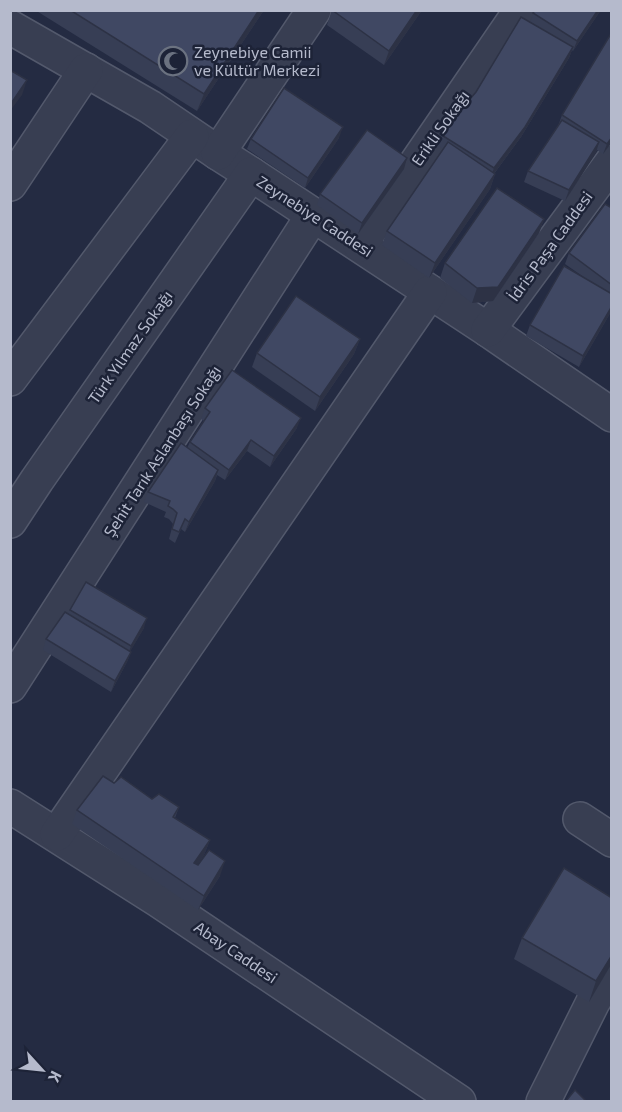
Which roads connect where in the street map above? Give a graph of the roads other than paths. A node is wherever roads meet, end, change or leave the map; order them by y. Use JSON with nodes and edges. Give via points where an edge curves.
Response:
{"nodes":[{"id":1,"x":315,"y":10,"type":"edge"},
{"id":2,"x":521,"y":10,"type":"edge"},
{"id":3,"x":10,"y":27,"type":"edge"},
{"id":4,"x":86,"y":70,"type":"junction"},
{"id":5,"x":205,"y":145,"type":"junction"},
{"id":6,"x":612,"y":162,"type":"edge"},
{"id":7,"x":251,"y":174,"type":"junction"},
{"id":8,"x":10,"y":184,"type":"edge"},
{"id":9,"x":313,"y":215,"type":"junction"},
{"id":10,"x":360,"y":245,"type":"junction"},
{"id":11,"x":430,"y":292,"type":"junction"},
{"id":12,"x":488,"y":330,"type":"junction"},
{"id":13,"x":10,"y":379,"type":"edge"},
{"id":14,"x":612,"y":415,"type":"edge"},
{"id":15,"x":10,"y":521,"type":"edge"},
{"id":16,"x":10,"y":686,"type":"edge"},
{"id":17,"x":10,"y":806,"type":"edge"},
{"id":18,"x":580,"y":819,"type":"dead end"},
{"id":19,"x":57,"y":834,"type":"junction"},
{"id":20,"x":612,"y":840,"type":"edge"},
{"id":21,"x":612,"y":970,"type":"edge"},
{"id":22,"x":602,"y":1009,"type":"edge"},
{"id":23,"x":459,"y":1101,"type":"edge"},
{"id":24,"x":543,"y":1101,"type":"edge"}],
"edges":[{"from":1,"to":5,"type":"street"},
{"from":2,"to":10,"type":"street","name":"Erikli Sokağı"},
{"from":3,"to":4,"type":"street","name":"Zeynebiye Caddesi"},
{"from":4,"to":5,"type":"street","name":"Zeynebiye Caddesi"},
{"from":4,"to":8,"type":"street"},
{"from":5,"to":7,"type":"street","name":"Zeynebiye Caddesi"},
{"from":5,"to":13,"type":"street"},
{"from":6,"to":12,"type":"street","name":"İdris Paşa Caddesi"},
{"from":7,"to":9,"type":"street","name":"Zeynebiye Caddesi"},
{"from":7,"to":15,"type":"street","name":"Türk Yılmaz Sokağı"},
{"from":9,"to":10,"type":"street","name":"Zeynebiye Caddesi"},
{"from":9,"to":16,"type":"street","name":"Şehit Tarık Aslanbaşı Sokağı"},
{"from":10,"to":11,"type":"street","name":"Zeynebiye Caddesi"},
{"from":11,"to":12,"type":"street","name":"Zeynebiye Caddesi"},
{"from":11,"to":19,"type":"street"},
{"from":12,"to":14,"type":"street","name":"Zeynebiye Caddesi"},
{"from":17,"to":19,"type":"street","name":"Abay Caddesi"},
{"from":18,"to":20,"type":"street"},
{"from":19,"to":23,"type":"street","name":"Abay Caddesi"},
{"from":21,"to":22,"type":"street"},
{"from":22,"to":24,"type":"street"}]}
